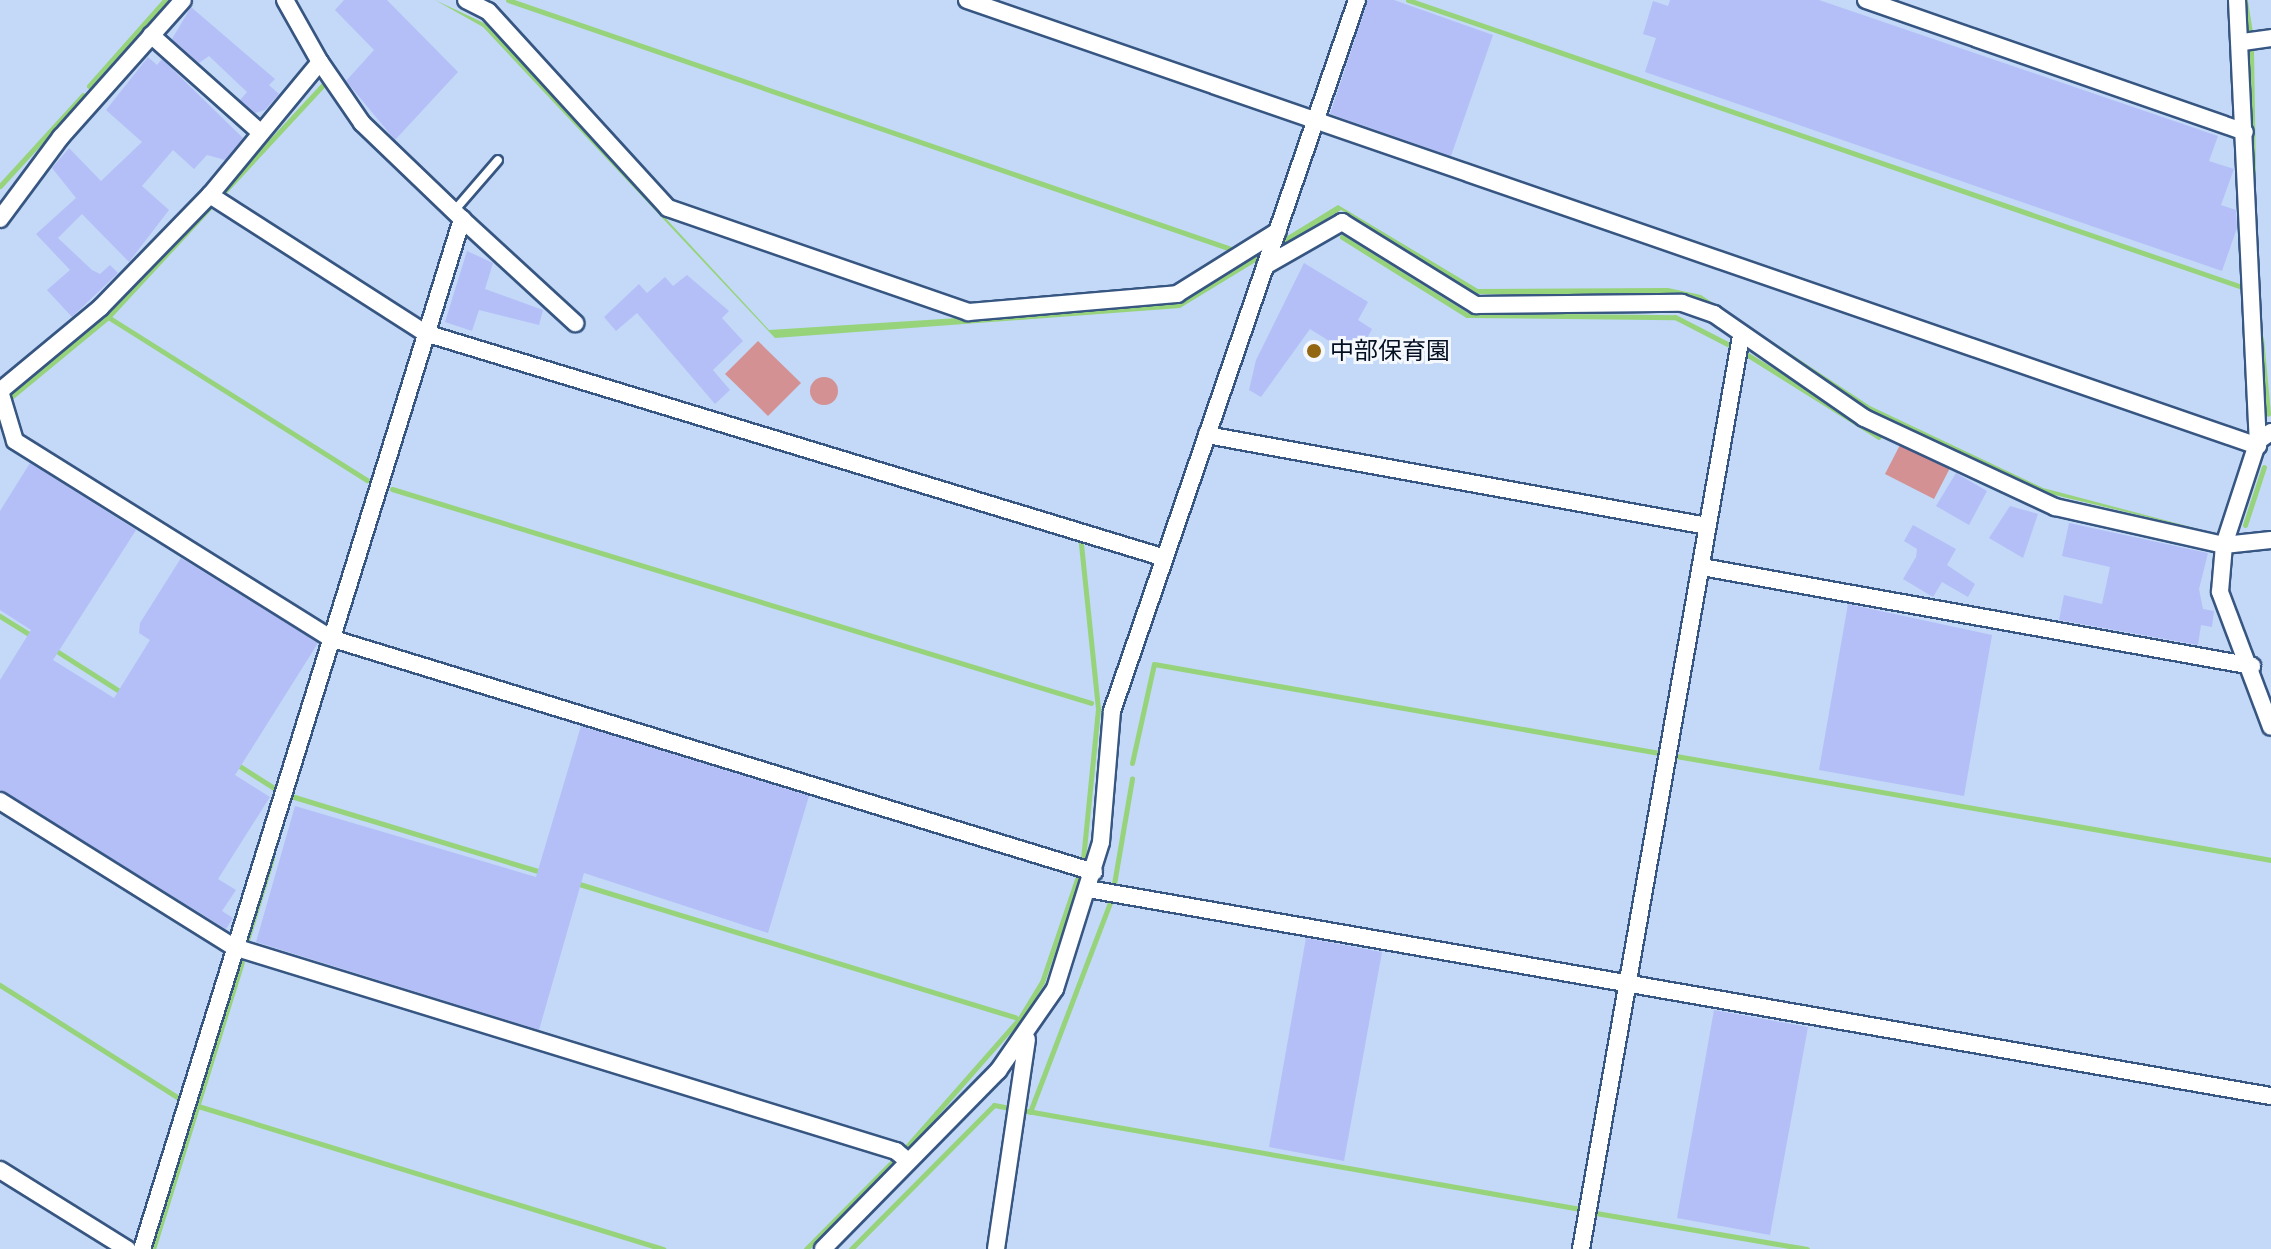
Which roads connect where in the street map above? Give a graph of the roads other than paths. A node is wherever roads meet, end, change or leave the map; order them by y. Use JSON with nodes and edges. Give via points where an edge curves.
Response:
{"nodes":[{"id":1,"x":183,"y":0,"type":"edge"},
{"id":2,"x":285,"y":0,"type":"edge"},
{"id":3,"x":466,"y":0,"type":"edge"},
{"id":4,"x":967,"y":0,"type":"edge"},
{"id":5,"x":1357,"y":0,"type":"edge"},
{"id":6,"x":1866,"y":0,"type":"edge"},
{"id":7,"x":2237,"y":0,"type":"edge"},
{"id":8,"x":151,"y":35,"type":"junction"},
{"id":9,"x":2271,"y":38,"type":"edge"},
{"id":10,"x":2243,"y":42,"type":"junction"},
{"id":11,"x":320,"y":62,"type":"junction"},
{"id":12,"x":1315,"y":120,"type":"junction"},
{"id":13,"x":2245,"y":132,"type":"junction"},
{"id":14,"x":261,"y":133,"type":"junction"},
{"id":15,"x":498,"y":160,"type":"dead end"},
{"id":16,"x":215,"y":199,"type":"junction"},
{"id":17,"x":458,"y":215,"type":"junction"},
{"id":18,"x":0,"y":219,"type":"edge"},
{"id":19,"x":1277,"y":235,"type":"junction"},
{"id":20,"x":1267,"y":261,"type":"junction"},
{"id":21,"x":575,"y":323,"type":"dead end"},
{"id":22,"x":425,"y":333,"type":"junction"},
{"id":23,"x":1741,"y":336,"type":"junction"},
{"id":24,"x":0,"y":391,"type":"edge"},
{"id":25,"x":0,"y":432,"type":"edge"},
{"id":26,"x":1207,"y":435,"type":"junction"},
{"id":27,"x":2262,"y":439,"type":"edge"},
{"id":28,"x":15,"y":441,"type":"junction"},
{"id":29,"x":1707,"y":526,"type":"junction"},
{"id":30,"x":2271,"y":540,"type":"edge"},
{"id":31,"x":2224,"y":545,"type":"junction"},
{"id":32,"x":1165,"y":558,"type":"junction"},
{"id":33,"x":1702,"y":567,"type":"junction"},
{"id":34,"x":330,"y":638,"type":"junction"},
{"id":35,"x":2252,"y":666,"type":"junction"},
{"id":36,"x":2271,"y":727,"type":"edge"},
{"id":37,"x":0,"y":801,"type":"edge"},
{"id":38,"x":1091,"y":880,"type":"junction"},
{"id":39,"x":234,"y":947,"type":"junction"},
{"id":40,"x":1628,"y":983,"type":"junction"},
{"id":41,"x":1027,"y":1039,"type":"junction"},
{"id":42,"x":2271,"y":1096,"type":"edge"},
{"id":43,"x":908,"y":1161,"type":"junction"},
{"id":44,"x":0,"y":1170,"type":"edge"},
{"id":45,"x":127,"y":1249,"type":"edge"},
{"id":46,"x":142,"y":1249,"type":"edge"},
{"id":47,"x":823,"y":1249,"type":"edge"},
{"id":48,"x":996,"y":1249,"type":"edge"},
{"id":49,"x":1581,"y":1249,"type":"edge"}],
"edges":[{"from":1,"to":8,"type":"street"},
{"from":2,"to":11,"type":"street"},
{"from":3,"to":19,"type":"street","via":[[488,11],[668,208],[968,312],[1177,294]]},
{"from":4,"to":12,"type":"street"},
{"from":5,"to":12,"type":"street"},
{"from":6,"to":13,"type":"street"},
{"from":7,"to":10,"type":"street"},
{"from":8,"to":14,"type":"street"},
{"from":8,"to":18,"type":"street"},
{"from":9,"to":10,"type":"street"},
{"from":10,"to":13,"type":"street"},
{"from":11,"to":14,"type":"street"},
{"from":11,"to":17,"type":"street","via":[[362,123]]},
{"from":12,"to":19,"type":"street"},
{"from":12,"to":27,"type":"street"},
{"from":13,"to":27,"type":"street"},
{"from":14,"to":16,"type":"street"},
{"from":15,"to":17,"type":"lane"},
{"from":16,"to":22,"type":"street"},
{"from":16,"to":24,"type":"street","via":[[101,307]]},
{"from":17,"to":21,"type":"street"},
{"from":17,"to":22,"type":"street"},
{"from":19,"to":20,"type":"street"},
{"from":20,"to":23,"type":"street","via":[[1342,222],[1476,305],[1682,303],[1714,314]]},
{"from":20,"to":26,"type":"street"},
{"from":22,"to":32,"type":"street"},
{"from":22,"to":34,"type":"street"},
{"from":23,"to":29,"type":"street"},
{"from":23,"to":31,"type":"street","via":[[1864,418],[2055,507]]},
{"from":24,"to":28,"type":"street"},
{"from":25,"to":28,"type":"street"},
{"from":26,"to":29,"type":"street"},
{"from":26,"to":32,"type":"street"},
{"from":27,"to":31,"type":"street"},
{"from":28,"to":34,"type":"street"},
{"from":29,"to":33,"type":"street"},
{"from":30,"to":31,"type":"street"},
{"from":31,"to":35,"type":"street","via":[[2220,592]]},
{"from":32,"to":38,"type":"street","via":[[1112,711]]},
{"from":33,"to":35,"type":"street"},
{"from":33,"to":40,"type":"street"},
{"from":34,"to":38,"type":"street"},
{"from":34,"to":39,"type":"street"},
{"from":35,"to":36,"type":"street"},
{"from":37,"to":39,"type":"street"},
{"from":38,"to":40,"type":"street"},
{"from":38,"to":41,"type":"street","via":[[1055,989]]},
{"from":39,"to":43,"type":"street","via":[[881,1147]]},
{"from":39,"to":46,"type":"street"},
{"from":40,"to":42,"type":"street"},
{"from":40,"to":49,"type":"street"},
{"from":41,"to":43,"type":"street"},
{"from":41,"to":48,"type":"street"},
{"from":43,"to":47,"type":"street"},
{"from":44,"to":45,"type":"street"}]}
